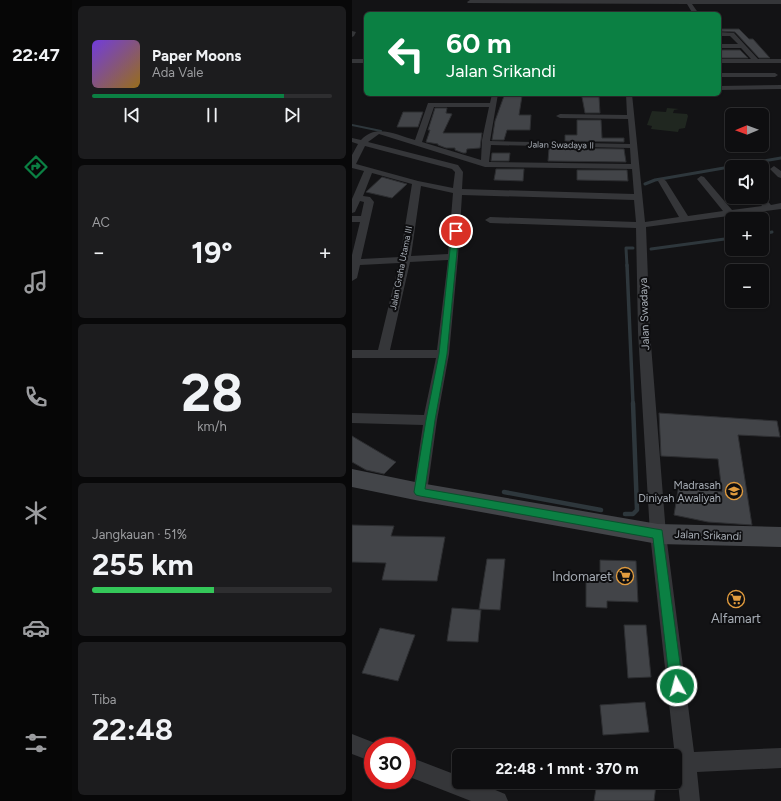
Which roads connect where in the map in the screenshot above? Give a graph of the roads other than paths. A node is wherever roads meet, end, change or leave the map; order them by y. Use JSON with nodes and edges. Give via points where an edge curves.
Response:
{"nodes":[{"id":1,"x":470,"y":2,"type":"dead end"},
{"id":2,"x":648,"y":2,"type":"junction"},
{"id":3,"x":689,"y":2,"type":"junction"},
{"id":4,"x":781,"y":2,"type":"edge"},
{"id":5,"x":650,"y":8,"type":"dead end"},
{"id":6,"x":695,"y":12,"type":"edge"},
{"id":7,"x":721,"y":34,"type":"edge"},
{"id":8,"x":721,"y":46,"type":"edge"},
{"id":9,"x":742,"y":46,"type":"junction"},
{"id":10,"x":352,"y":61,"type":"edge"},
{"id":11,"x":364,"y":61,"type":"edge"},
{"id":12,"x":721,"y":61,"type":"edge"},
{"id":13,"x":756,"y":61,"type":"junction"},
{"id":14,"x":781,"y":61,"type":"edge"},
{"id":15,"x":721,"y":75,"type":"edge"},
{"id":16,"x":775,"y":75,"type":"dead end"},
{"id":17,"x":781,"y":87,"type":"edge"},
{"id":18,"x":721,"y":88,"type":"edge"},
{"id":19,"x":495,"y":96,"type":"edge"},
{"id":20,"x":629,"y":96,"type":"edge"},
{"id":21,"x":493,"y":105,"type":"junction"},
{"id":22,"x":560,"y":116,"type":"dead end"},
{"id":23,"x":631,"y":117,"type":"junction"},
{"id":24,"x":352,"y":140,"type":"edge"},
{"id":25,"x":488,"y":142,"type":"junction"},
{"id":26,"x":362,"y":143,"type":"junction"},
{"id":27,"x":418,"y":143,"type":"junction"},
{"id":28,"x":634,"y":146,"type":"junction"},
{"id":29,"x":352,"y":164,"type":"edge"},
{"id":30,"x":485,"y":164,"type":"junction"},
{"id":31,"x":636,"y":167,"type":"junction"},
{"id":32,"x":369,"y":170,"type":"junction"},
{"id":33,"x":701,"y":179,"type":"dead end"},
{"id":34,"x":662,"y":181,"type":"dead end"},
{"id":35,"x":417,"y":183,"type":"junction"},
{"id":36,"x":459,"y":192,"type":"junction"},
{"id":37,"x":639,"y":197,"type":"junction"},
{"id":38,"x":356,"y":198,"type":"junction"},
{"id":39,"x":766,"y":204,"type":"edge"},
{"id":40,"x":781,"y":206,"type":"edge"},
{"id":41,"x":769,"y":208,"type":"junction"},
{"id":42,"x":352,"y":210,"type":"edge"},
{"id":43,"x":730,"y":212,"type":"joint"},
{"id":44,"x":725,"y":213,"type":"edge"},
{"id":45,"x":366,"y":218,"type":"junction"},
{"id":46,"x":352,"y":219,"type":"edge"},
{"id":47,"x":685,"y":219,"type":"junction"},
{"id":48,"x":490,"y":220,"type":"dead end"},
{"id":49,"x":641,"y":225,"type":"junction"},
{"id":50,"x":453,"y":257,"type":"junction"},
{"id":51,"x":405,"y":260,"type":"junction"},
{"id":52,"x":356,"y":262,"type":"junction"},
{"id":53,"x":352,"y":278,"type":"edge"},
{"id":54,"x":383,"y":353,"type":"junction"},
{"id":55,"x":352,"y":354,"type":"edge"},
{"id":56,"x":443,"y":354,"type":"junction"},
{"id":57,"x":352,"y":418,"type":"edge"},
{"id":58,"x":430,"y":420,"type":"junction"},
{"id":59,"x":352,"y":478,"type":"edge"},
{"id":60,"x":420,"y":492,"type":"junction"},
{"id":61,"x":658,"y":534,"type":"junction"},
{"id":62,"x":781,"y":537,"type":"edge"},
{"id":63,"x":352,"y":744,"type":"edge"},
{"id":64,"x":364,"y":749,"type":"edge"},
{"id":65,"x":781,"y":758,"type":"edge"},
{"id":66,"x":686,"y":762,"type":"junction"},
{"id":67,"x":416,"y":769,"type":"edge"},
{"id":68,"x":498,"y":801,"type":"edge"},
{"id":69,"x":690,"y":801,"type":"edge"}],
"edges":[{"from":1,"to":2,"type":"street"},
{"from":2,"to":3,"type":"street"},
{"from":2,"to":5,"type":"street"},
{"from":3,"to":4,"type":"street"},
{"from":3,"to":6,"type":"street"},
{"from":7,"to":9,"type":"street","via":[[735,34]]},
{"from":8,"to":9,"type":"street"},
{"from":9,"to":13,"type":"street"},
{"from":10,"to":11,"type":"street"},
{"from":12,"to":13,"type":"street"},
{"from":13,"to":14,"type":"street"},
{"from":15,"to":16,"type":"street"},
{"from":17,"to":18,"type":"street"},
{"from":19,"to":21,"type":"street"},
{"from":20,"to":23,"type":"street","name":"Jalan Swadaya"},
{"from":21,"to":25,"type":"street","via":[[486,140]]},
{"from":21,"to":27,"type":"street","via":[[431,105]]},
{"from":22,"to":23,"type":"street"},
{"from":23,"to":28,"type":"street","name":"Jalan Swadaya"},
{"from":24,"to":26,"type":"street"},
{"from":25,"to":28,"type":"street","name":"Jalan Swadaya II"},
{"from":25,"to":30,"type":"street"},
{"from":26,"to":27,"type":"street","via":[[374,134],[382,132]]},
{"from":26,"to":29,"type":"street"},
{"from":26,"to":36,"type":"street","via":[[455,167],[459,172]]},
{"from":27,"to":30,"type":"street"},
{"from":28,"to":31,"type":"street","name":"Jalan Swadaya"},
{"from":29,"to":32,"type":"street"},
{"from":30,"to":31,"type":"street"},
{"from":31,"to":37,"type":"street","name":"Jalan Swadaya"},
{"from":32,"to":35,"type":"street"},
{"from":32,"to":38,"type":"street"},
{"from":33,"to":43,"type":"street"},
{"from":34,"to":47,"type":"street"},
{"from":35,"to":36,"type":"street"},
{"from":35,"to":51,"type":"street","name":"Jalan Graha Utama III"},
{"from":36,"to":37,"type":"street"},
{"from":36,"to":50,"type":"street"},
{"from":37,"to":49,"type":"street","name":"Jalan Swadaya"},
{"from":38,"to":42,"type":"street"},
{"from":38,"to":45,"type":"street","via":[[367,199],[369,202]]},
{"from":39,"to":41,"type":"street"},
{"from":40,"to":41,"type":"street"},
{"from":41,"to":43,"type":"street"},
{"from":44,"to":47,"type":"street"},
{"from":45,"to":46,"type":"street"},
{"from":45,"to":52,"type":"street"},
{"from":47,"to":49,"type":"street"},
{"from":48,"to":49,"type":"street"},
{"from":49,"to":61,"type":"street","name":"Jalan Swadaya","via":[[644,332]]},
{"from":50,"to":51,"type":"street"},
{"from":50,"to":56,"type":"street"},
{"from":51,"to":52,"type":"street"},
{"from":51,"to":54,"type":"street","name":"Jalan Graha Utama III"},
{"from":52,"to":53,"type":"street"},
{"from":54,"to":55,"type":"street"},
{"from":54,"to":56,"type":"street"},
{"from":56,"to":58,"type":"street"},
{"from":57,"to":58,"type":"street"},
{"from":58,"to":60,"type":"street"},
{"from":59,"to":60,"type":"main road","name":"Jalan Srikandi"},
{"from":60,"to":61,"type":"main road","name":"Jalan Srikandi"},
{"from":61,"to":62,"type":"main road","name":"Jalan Srikandi"},
{"from":61,"to":66,"type":"street","name":"Jalan Swadaya"},
{"from":63,"to":64,"type":"street"},
{"from":65,"to":66,"type":"street"},
{"from":66,"to":69,"type":"street","name":"Jalan Swadaya"},
{"from":67,"to":68,"type":"street"}]}
